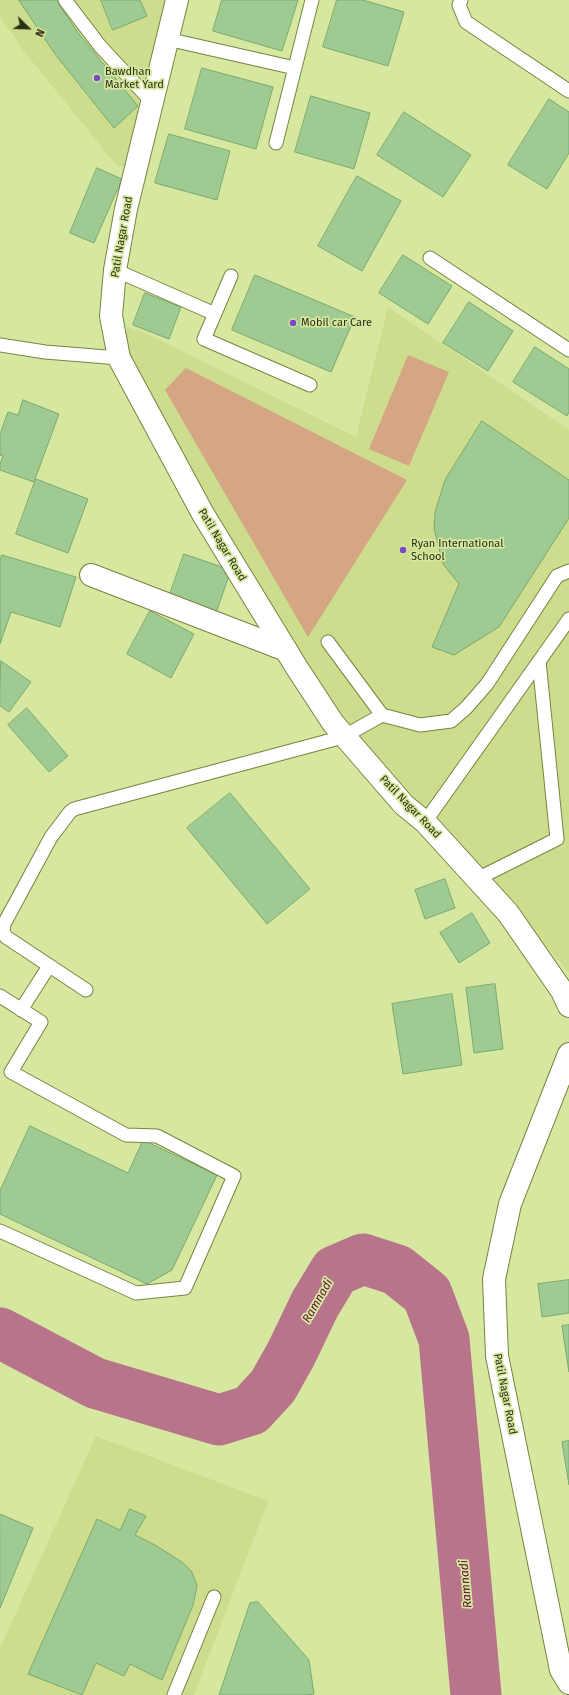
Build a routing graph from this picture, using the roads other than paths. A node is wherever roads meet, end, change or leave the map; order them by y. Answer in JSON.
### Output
{"nodes":[{"id":1,"x":65,"y":0,"type":"edge"},
{"id":2,"x":177,"y":0,"type":"edge"},
{"id":3,"x":312,"y":0,"type":"edge"},
{"id":4,"x":461,"y":0,"type":"edge"},
{"id":5,"x":167,"y":39,"type":"junction"},
{"id":6,"x":295,"y":68,"type":"junction"},
{"id":7,"x":569,"y":91,"type":"edge"},
{"id":8,"x":152,"y":102,"type":"junction"},
{"id":9,"x":276,"y":143,"type":"dead end"},
{"id":10,"x":430,"y":258,"type":"dead end"},
{"id":11,"x":115,"y":270,"type":"junction"},
{"id":12,"x":232,"y":276,"type":"dead end"},
{"id":13,"x":215,"y":314,"type":"junction"},
{"id":14,"x":0,"y":346,"type":"edge"},
{"id":15,"x":569,"y":350,"type":"edge"},
{"id":16,"x":119,"y":358,"type":"junction"},
{"id":17,"x":310,"y":386,"type":"dead end"},
{"id":18,"x":569,"y":571,"type":"edge"},
{"id":19,"x":91,"y":574,"type":"dead end"},
{"id":20,"x":569,"y":619,"type":"edge"},
{"id":21,"x":328,"y":642,"type":"dead end"},
{"id":22,"x":286,"y":650,"type":"junction"},
{"id":23,"x":540,"y":661,"type":"junction"},
{"id":24,"x":382,"y":715,"type":"junction"},
{"id":25,"x":343,"y":737,"type":"junction"},
{"id":26,"x":425,"y":822,"type":"junction"},
{"id":27,"x":486,"y":874,"type":"dead end"},
{"id":28,"x":49,"y":966,"type":"junction"},
{"id":29,"x":86,"y":990,"type":"dead end"},
{"id":30,"x":0,"y":996,"type":"edge"},
{"id":31,"x":569,"y":1006,"type":"edge"},
{"id":32,"x":21,"y":1010,"type":"junction"},
{"id":33,"x":569,"y":1054,"type":"edge"},
{"id":34,"x":0,"y":1231,"type":"edge"},
{"id":35,"x":214,"y":1597,"type":"dead end"},
{"id":36,"x":565,"y":1677,"type":"edge"},
{"id":37,"x":174,"y":1695,"type":"edge"},
{"id":38,"x":557,"y":1695,"type":"edge"}],
"edges":[{"from":1,"to":8,"type":"lane"},
{"from":2,"to":5,"type":"street","name":"Patil Nagar Road"},
{"from":3,"to":6,"type":"lane"},
{"from":4,"to":7,"type":"lane"},
{"from":5,"to":6,"type":"lane"},
{"from":5,"to":8,"type":"street","name":"Patil Nagar Road"},
{"from":6,"to":9,"type":"lane"},
{"from":8,"to":11,"type":"street","name":"Patil Nagar Road"},
{"from":10,"to":15,"type":"lane"},
{"from":11,"to":13,"type":"lane"},
{"from":11,"to":16,"type":"street","name":"Patil Nagar Road"},
{"from":12,"to":13,"type":"lane"},
{"from":13,"to":17,"type":"lane"},
{"from":14,"to":16,"type":"lane"},
{"from":16,"to":22,"type":"street","name":"Patil Nagar Road"},
{"from":18,"to":24,"type":"lane"},
{"from":19,"to":22,"type":"street"},
{"from":20,"to":23,"type":"lane"},
{"from":21,"to":24,"type":"lane"},
{"from":22,"to":25,"type":"street","name":"Patil Nagar Road"},
{"from":23,"to":26,"type":"lane"},
{"from":23,"to":27,"type":"lane"},
{"from":24,"to":25,"type":"lane"},
{"from":25,"to":26,"type":"street","name":"Patil Nagar Road"},
{"from":25,"to":28,"type":"lane"},
{"from":26,"to":31,"type":"street","name":"Patil Nagar Road"},
{"from":28,"to":29,"type":"lane"},
{"from":28,"to":32,"type":"lane"},
{"from":30,"to":32,"type":"lane"},
{"from":32,"to":34,"type":"lane"},
{"from":33,"to":36,"type":"street","name":"Patil Nagar Road"},
{"from":35,"to":37,"type":"lane"},
{"from":36,"to":38,"type":"street"}]}
